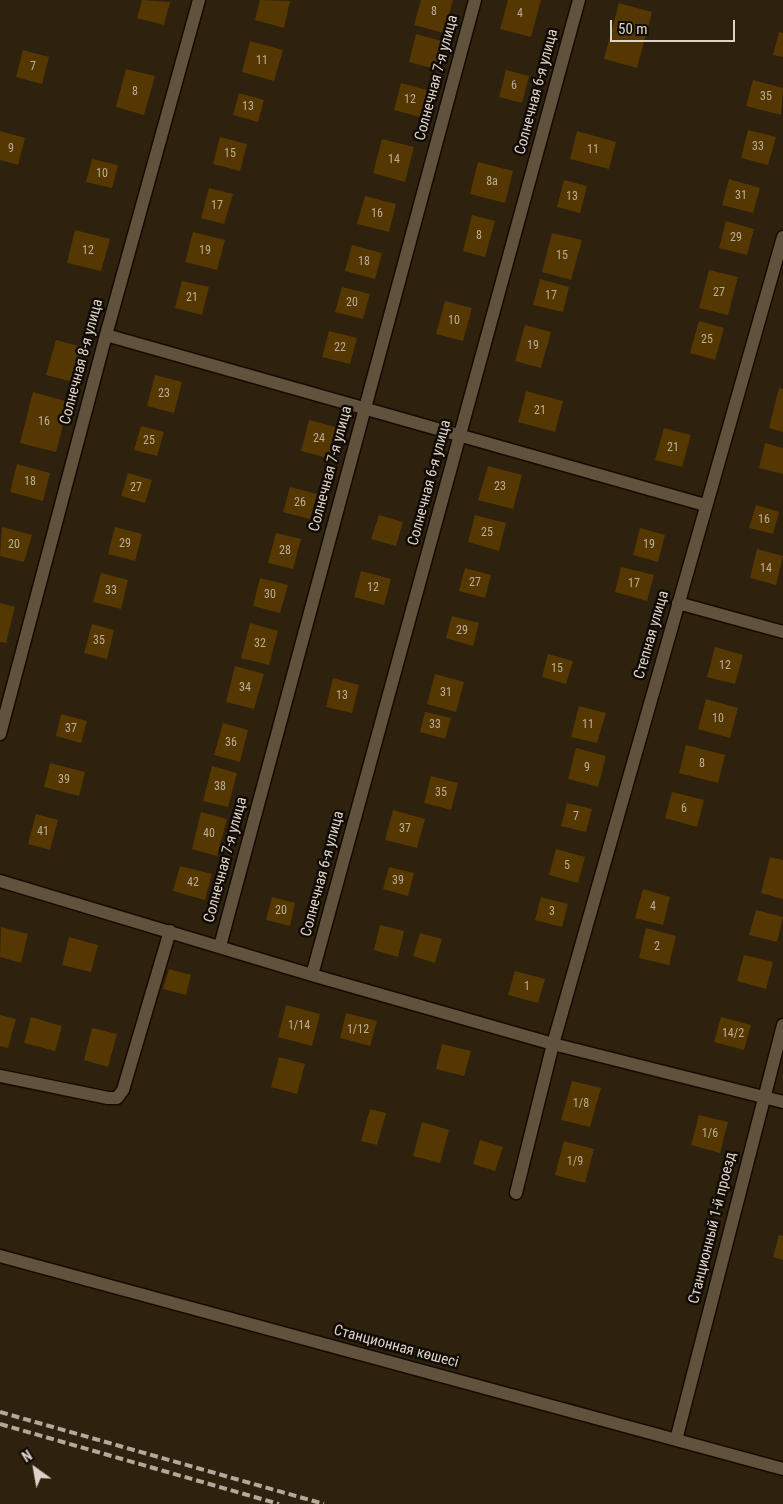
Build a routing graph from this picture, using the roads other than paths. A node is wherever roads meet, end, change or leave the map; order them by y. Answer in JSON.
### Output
{"nodes":[{"id":1,"x":199,"y":0,"type":"edge"},
{"id":2,"x":476,"y":0,"type":"edge"},
{"id":3,"x":579,"y":0,"type":"edge"},
{"id":4,"x":783,"y":237,"type":"edge"},
{"id":5,"x":106,"y":334,"type":"junction"},
{"id":6,"x":364,"y":408,"type":"junction"},
{"id":7,"x":460,"y":435,"type":"junction"},
{"id":8,"x":705,"y":505,"type":"junction"},
{"id":9,"x":678,"y":603,"type":"junction"},
{"id":10,"x":783,"y":632,"type":"edge"},
{"id":11,"x":0,"y":734,"type":"edge"},
{"id":12,"x":0,"y":881,"type":"edge"},
{"id":13,"x":170,"y":931,"type":"junction"},
{"id":14,"x":220,"y":946,"type":"junction"},
{"id":15,"x":312,"y":975,"type":"junction"},
{"id":16,"x":783,"y":1025,"type":"edge"},
{"id":17,"x":554,"y":1044,"type":"junction"},
{"id":18,"x":0,"y":1076,"type":"edge"},
{"id":19,"x":763,"y":1098,"type":"junction"},
{"id":20,"x":783,"y":1102,"type":"edge"},
{"id":21,"x":516,"y":1193,"type":"dead end"},
{"id":22,"x":0,"y":1256,"type":"edge"},
{"id":23,"x":676,"y":1440,"type":"junction"},
{"id":24,"x":783,"y":1469,"type":"edge"}],
"edges":[{"from":1,"to":5,"type":"street","name":"Солнечная 8-я улица"},
{"from":2,"to":6,"type":"street","name":"Солнечная 7-я улица"},
{"from":3,"to":7,"type":"street","name":"Солнечная 6-я улица"},
{"from":4,"to":8,"type":"street","name":"Степная улица"},
{"from":5,"to":6,"type":"street"},
{"from":5,"to":11,"type":"street","name":"Солнечная 8-я улица"},
{"from":6,"to":7,"type":"street"},
{"from":6,"to":14,"type":"street","name":"Солнечная 7-я улица"},
{"from":7,"to":8,"type":"street"},
{"from":7,"to":15,"type":"street","name":"Солнечная 6-я улица"},
{"from":8,"to":9,"type":"street","name":"Степная улица"},
{"from":9,"to":10,"type":"street"},
{"from":9,"to":17,"type":"street","name":"Степная улица"},
{"from":12,"to":13,"type":"street"},
{"from":13,"to":14,"type":"street"},
{"from":13,"to":18,"type":"street"},
{"from":14,"to":15,"type":"street"},
{"from":15,"to":17,"type":"street"},
{"from":16,"to":19,"type":"street","name":"Станционный 1-й проезд"},
{"from":17,"to":19,"type":"street"},
{"from":17,"to":21,"type":"street","name":"Степная улица"},
{"from":19,"to":20,"type":"street"},
{"from":19,"to":23,"type":"street","name":"Станционный 1-й проезд"},
{"from":22,"to":23,"type":"street","name":"Станционная көшесі"},
{"from":23,"to":24,"type":"street","name":"Станционная көшесі"}]}
